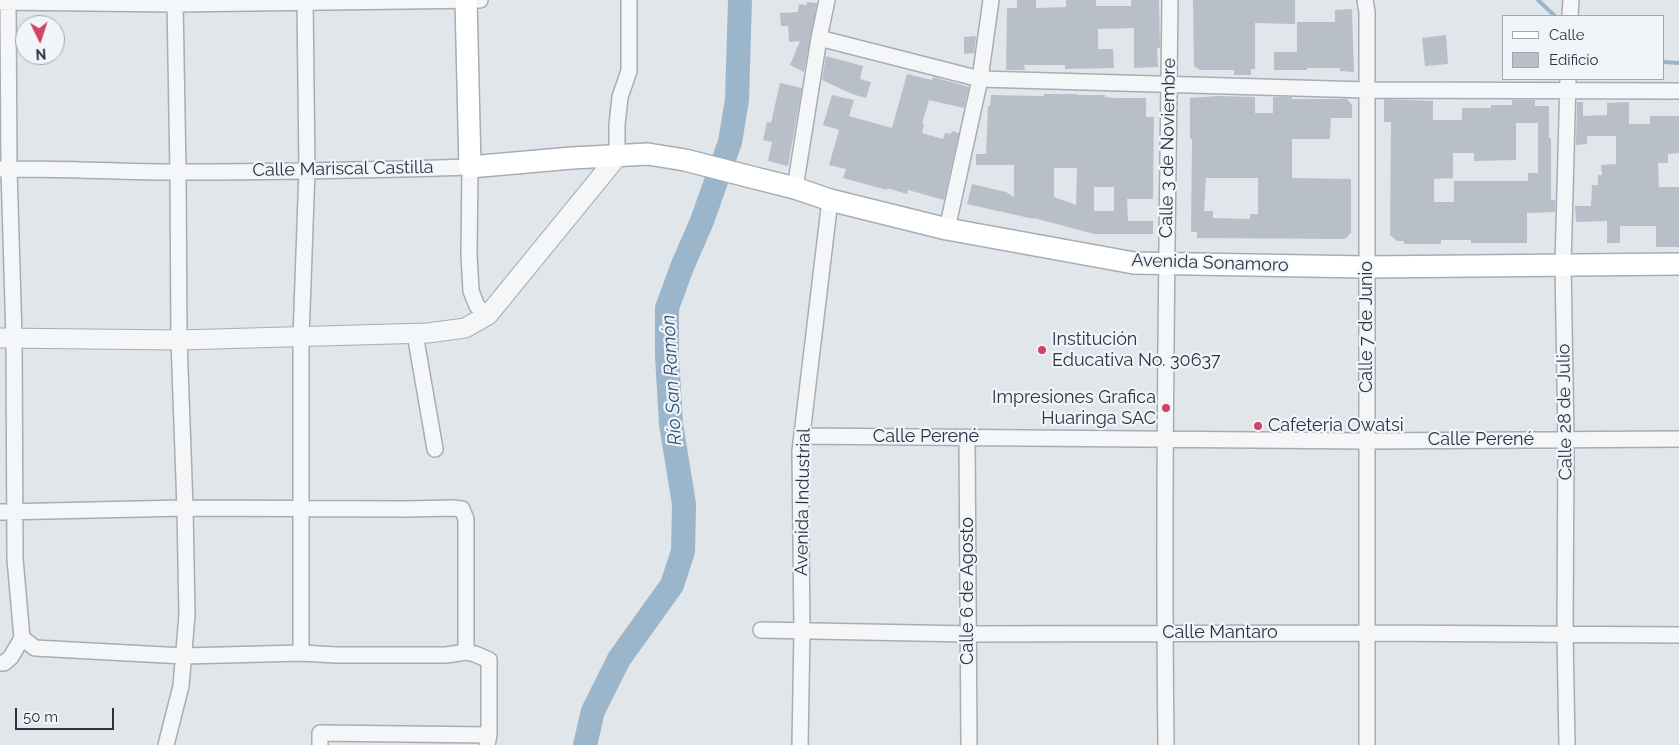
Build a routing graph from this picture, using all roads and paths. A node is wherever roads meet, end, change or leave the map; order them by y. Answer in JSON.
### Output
{"nodes":[{"id":1,"x":466,"y":0,"type":"edge"},
{"id":2,"x":480,"y":0,"type":"edge"},
{"id":3,"x":629,"y":0,"type":"edge"},
{"id":4,"x":827,"y":0,"type":"edge"},
{"id":5,"x":991,"y":0,"type":"edge"},
{"id":6,"x":1170,"y":0,"type":"edge"},
{"id":7,"x":1365,"y":0,"type":"edge"},
{"id":8,"x":1571,"y":0,"type":"edge"},
{"id":9,"x":5,"y":1,"type":"edge"},
{"id":10,"x":305,"y":1,"type":"edge"},
{"id":11,"x":175,"y":2,"type":"edge"},
{"id":12,"x":1570,"y":15,"type":"edge"},
{"id":13,"x":819,"y":38,"type":"junction"},
{"id":14,"x":980,"y":79,"type":"junction"},
{"id":15,"x":1568,"y":84,"type":"edge"},
{"id":16,"x":1169,"y":85,"type":"junction"},
{"id":17,"x":1367,"y":90,"type":"junction"},
{"id":18,"x":1679,"y":91,"type":"edge"},
{"id":19,"x":616,"y":157,"type":"junction"},
{"id":20,"x":470,"y":167,"type":"junction"},
{"id":21,"x":4,"y":169,"type":"edge"},
{"id":22,"x":306,"y":170,"type":"junction"},
{"id":23,"x":178,"y":172,"type":"junction"},
{"id":24,"x":752,"y":177,"type":"joint"},
{"id":25,"x":795,"y":188,"type":"junction"},
{"id":26,"x":830,"y":200,"type":"junction"},
{"id":27,"x":947,"y":229,"type":"junction"},
{"id":28,"x":1166,"y":264,"type":"junction"},
{"id":29,"x":1679,"y":264,"type":"edge"},
{"id":30,"x":1563,"y":265,"type":"junction"},
{"id":31,"x":1367,"y":267,"type":"junction"},
{"id":32,"x":488,"y":316,"type":"junction"},
{"id":33,"x":415,"y":334,"type":"junction"},
{"id":34,"x":302,"y":337,"type":"junction"},
{"id":35,"x":7,"y":338,"type":"edge"},
{"id":36,"x":178,"y":340,"type":"junction"},
{"id":37,"x":802,"y":436,"type":"junction"},
{"id":38,"x":967,"y":437,"type":"junction"},
{"id":39,"x":1166,"y":438,"type":"junction"},
{"id":40,"x":1679,"y":439,"type":"edge"},
{"id":41,"x":1566,"y":440,"type":"junction"},
{"id":42,"x":1366,"y":441,"type":"junction"},
{"id":43,"x":435,"y":449,"type":"dead end"},
{"id":44,"x":185,"y":508,"type":"junction"},
{"id":45,"x":302,"y":509,"type":"junction"},
{"id":46,"x":7,"y":511,"type":"edge"},
{"id":47,"x":761,"y":630,"type":"dead end"},
{"id":48,"x":802,"y":631,"type":"junction"},
{"id":49,"x":1165,"y":633,"type":"junction"},
{"id":50,"x":1368,"y":633,"type":"junction"},
{"id":51,"x":969,"y":634,"type":"junction"},
{"id":52,"x":1565,"y":634,"type":"junction"},
{"id":53,"x":1679,"y":636,"type":"edge"},
{"id":54,"x":22,"y":638,"type":"junction"},
{"id":55,"x":466,"y":652,"type":"junction"},
{"id":56,"x":301,"y":653,"type":"junction"},
{"id":57,"x":184,"y":656,"type":"junction"},
{"id":58,"x":0,"y":663,"type":"edge"},
{"id":59,"x":488,"y":740,"type":"edge"},
{"id":60,"x":166,"y":745,"type":"edge"},
{"id":61,"x":320,"y":745,"type":"edge"},
{"id":62,"x":800,"y":745,"type":"edge"},
{"id":63,"x":969,"y":745,"type":"edge"},
{"id":64,"x":1166,"y":745,"type":"edge"},
{"id":65,"x":1367,"y":745,"type":"edge"},
{"id":66,"x":1567,"y":745,"type":"edge"}],
"edges":[{"from":1,"to":2,"type":"street"},
{"from":1,"to":10,"type":"street"},
{"from":1,"to":20,"type":"main road"},
{"from":3,"to":19,"type":"street"},
{"from":4,"to":13,"type":"street"},
{"from":5,"to":14,"type":"street"},
{"from":6,"to":16,"type":"street","name":"Calle 3 de Noviembre"},
{"from":7,"to":17,"type":"street","name":"Calle 7 de Junio"},
{"from":8,"to":12,"type":"street"},
{"from":9,"to":11,"type":"street"},
{"from":9,"to":21,"type":"street"},
{"from":10,"to":11,"type":"street"},
{"from":10,"to":22,"type":"street"},
{"from":11,"to":23,"type":"street"},
{"from":13,"to":14,"type":"street"},
{"from":13,"to":25,"type":"street"},
{"from":14,"to":16,"type":"street"},
{"from":14,"to":27,"type":"street"},
{"from":15,"to":17,"type":"street"},
{"from":15,"to":18,"type":"street"},
{"from":15,"to":30,"type":"street","name":"Calle 28 de Julio"},
{"from":16,"to":17,"type":"street"},
{"from":16,"to":28,"type":"street","name":"Calle 3 de Noviembre"},
{"from":17,"to":31,"type":"street","name":"Calle 7 de Junio"},
{"from":19,"to":20,"type":"main road","name":"Calle Mariscal Castilla"},
{"from":19,"to":24,"type":"main road","name":"Calle Mariscal Castilla"},
{"from":19,"to":32,"type":"street"},
{"from":20,"to":22,"type":"street","name":"Calle Mariscal Castilla"},
{"from":20,"to":32,"type":"street"},
{"from":21,"to":23,"type":"street","name":"Calle Mariscal Castilla"},
{"from":21,"to":35,"type":"street"},
{"from":22,"to":23,"type":"street","name":"Calle Mariscal Castilla"},
{"from":22,"to":34,"type":"street"},
{"from":23,"to":36,"type":"street"},
{"from":24,"to":25,"type":"main road","name":"Avenida Sonamoro"},
{"from":25,"to":26,"type":"main road","name":"Avenida Sonamoro"},
{"from":26,"to":27,"type":"main road","name":"Avenida Sonamoro"},
{"from":26,"to":37,"type":"street","name":"Avenida Industrial"},
{"from":27,"to":28,"type":"main road","name":"Avenida Sonamoro"},
{"from":28,"to":31,"type":"main road","name":"Avenida Sonamoro"},
{"from":28,"to":39,"type":"street","name":"Calle 3 de Noviembre"},
{"from":29,"to":30,"type":"main road","name":"Avenida Sonamoro"},
{"from":30,"to":31,"type":"main road","name":"Avenida Sonamoro"},
{"from":30,"to":41,"type":"street","name":"Calle 28 de Julio"},
{"from":31,"to":42,"type":"street","name":"Calle 7 de Junio"},
{"from":32,"to":33,"type":"street"},
{"from":33,"to":34,"type":"street"},
{"from":33,"to":43,"type":"street"},
{"from":34,"to":36,"type":"street"},
{"from":34,"to":45,"type":"street"},
{"from":35,"to":36,"type":"street"},
{"from":35,"to":46,"type":"street"},
{"from":36,"to":44,"type":"street"},
{"from":37,"to":38,"type":"street","name":"Calle Perené"},
{"from":37,"to":48,"type":"street","name":"Avenida Industrial"},
{"from":38,"to":39,"type":"street","name":"Calle Perené"},
{"from":38,"to":51,"type":"street","name":"Calle 6 de Agosto"},
{"from":39,"to":42,"type":"street","name":"Calle Perené"},
{"from":39,"to":49,"type":"street","name":"Calle 3 de Noviembre"},
{"from":40,"to":41,"type":"street","name":"Calle Perené"},
{"from":41,"to":42,"type":"street","name":"Calle Perené"},
{"from":41,"to":52,"type":"street","name":"Calle 28 de Julio"},
{"from":42,"to":50,"type":"street","name":"Calle 7 de Junio"},
{"from":44,"to":45,"type":"street"},
{"from":44,"to":46,"type":"street"},
{"from":44,"to":57,"type":"street"},
{"from":45,"to":55,"type":"street"},
{"from":45,"to":56,"type":"street"},
{"from":46,"to":54,"type":"street"},
{"from":47,"to":48,"type":"street","name":"Calle Mantaro"},
{"from":48,"to":51,"type":"street","name":"Calle Mantaro"},
{"from":48,"to":62,"type":"street","name":"Avenida Industrial"},
{"from":49,"to":50,"type":"street","name":"Calle Mantaro"},
{"from":49,"to":51,"type":"street","name":"Calle Mantaro"},
{"from":49,"to":64,"type":"street","name":"Calle 3 de Noviembre"},
{"from":50,"to":52,"type":"street","name":"Calle Mantaro"},
{"from":50,"to":65,"type":"street","name":"Calle 7 de Junio"},
{"from":51,"to":63,"type":"street","name":"Calle 6 de Agosto"},
{"from":52,"to":53,"type":"street","name":"Calle Mantaro"},
{"from":52,"to":66,"type":"street","name":"Calle 28 de Julio"},
{"from":54,"to":57,"type":"street"},
{"from":54,"to":58,"type":"street"},
{"from":55,"to":56,"type":"street"},
{"from":55,"to":59,"type":"street"},
{"from":56,"to":57,"type":"street"},
{"from":57,"to":60,"type":"street"},
{"from":59,"to":61,"type":"street"}]}
